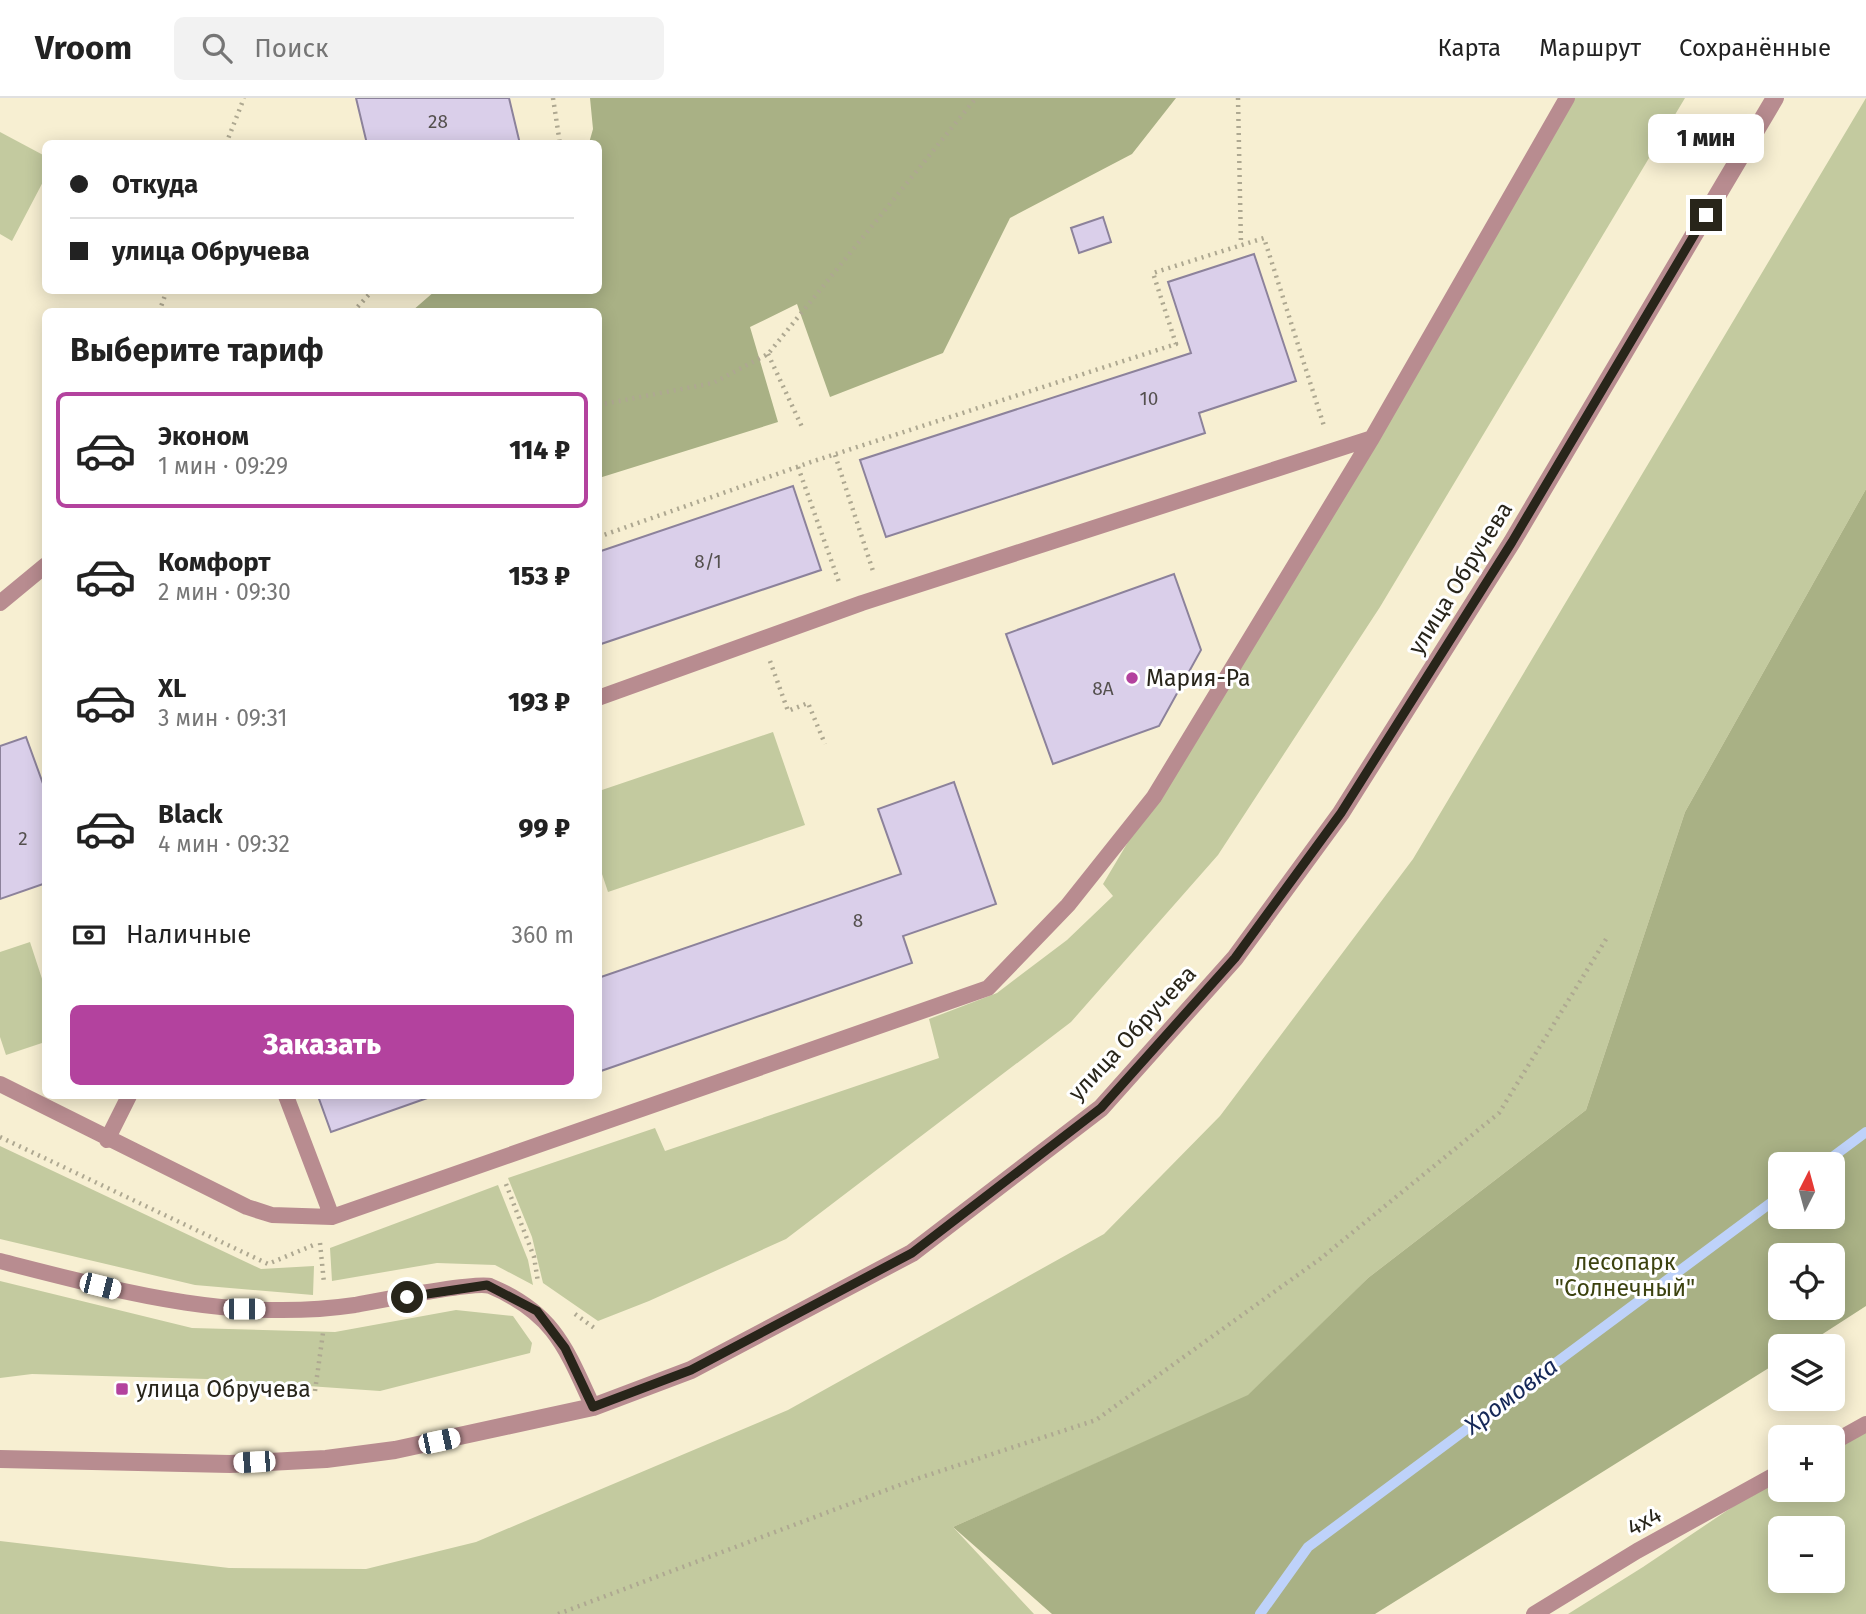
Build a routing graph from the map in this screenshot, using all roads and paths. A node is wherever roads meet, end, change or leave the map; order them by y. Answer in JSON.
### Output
{"nodes":[{"id":1,"x":244,"y":98,"type":"edge"},
{"id":2,"x":553,"y":98,"type":"edge"},
{"id":3,"x":976,"y":98,"type":"edge"},
{"id":4,"x":1238,"y":98,"type":"edge"},
{"id":5,"x":1567,"y":98,"type":"edge"},
{"id":6,"x":1775,"y":98,"type":"edge"},
{"id":7,"x":228,"y":140,"type":"edge"},
{"id":8,"x":559,"y":140,"type":"edge"},
{"id":9,"x":1241,"y":245,"type":"junction"},
{"id":10,"x":369,"y":294,"type":"edge"},
{"id":11,"x":357,"y":308,"type":"edge"},
{"id":12,"x":768,"y":354,"type":"junction"},
{"id":13,"x":602,"y":404,"type":"edge"},
{"id":14,"x":802,"y":427,"type":"dead end"},
{"id":15,"x":1327,"y":436,"type":"dead end"},
{"id":16,"x":1372,"y":438,"type":"junction"},
{"id":17,"x":835,"y":455,"type":"junction"},
{"id":18,"x":798,"y":467,"type":"junction"},
{"id":19,"x":602,"y":536,"type":"edge"},
{"id":20,"x":42,"y":568,"type":"edge"},
{"id":21,"x":888,"y":570,"type":"dead end"},
{"id":22,"x":828,"y":592,"type":"dead end"},
{"id":23,"x":0,"y":603,"type":"edge"},
{"id":24,"x":762,"y":640,"type":"junction"},
{"id":25,"x":602,"y":697,"type":"edge"},
{"id":26,"x":825,"y":744,"type":"dead end"},
{"id":27,"x":1608,"y":936,"type":"dead end"},
{"id":28,"x":0,"y":1084,"type":"edge"},
{"id":29,"x":128,"y":1099,"type":"edge"},
{"id":30,"x":287,"y":1099,"type":"edge"},
{"id":31,"x":107,"y":1140,"type":"junction"},
{"id":32,"x":503,"y":1175,"type":"dead end"},
{"id":33,"x":332,"y":1217,"type":"junction"},
{"id":34,"x":534,"y":1257,"type":"dead end"},
{"id":35,"x":0,"y":1261,"type":"edge"},
{"id":36,"x":593,"y":1407,"type":"junction"},
{"id":37,"x":1866,"y":1424,"type":"edge"},
{"id":38,"x":1845,"y":1436,"type":"edge"},
{"id":39,"x":0,"y":1459,"type":"edge"},
{"id":40,"x":1768,"y":1479,"type":"edge"},
{"id":41,"x":558,"y":1614,"type":"edge"},
{"id":42,"x":1534,"y":1614,"type":"edge"}],
"edges":[{"from":1,"to":7,"type":"path"},
{"from":2,"to":8,"type":"path"},
{"from":3,"to":12,"type":"path"},
{"from":4,"to":9,"type":"path"},
{"from":5,"to":16,"type":"lane"},
{"from":6,"to":36,"type":"street","name":"улица Обручева"},
{"from":9,"to":15,"type":"path"},
{"from":9,"to":17,"type":"path"},
{"from":10,"to":11,"type":"path"},
{"from":12,"to":13,"type":"path"},
{"from":12,"to":14,"type":"path"},
{"from":16,"to":24,"type":"lane"},
{"from":16,"to":33,"type":"lane"},
{"from":17,"to":18,"type":"path"},
{"from":17,"to":21,"type":"path"},
{"from":18,"to":19,"type":"path"},
{"from":18,"to":22,"type":"path"},
{"from":20,"to":23,"type":"lane"},
{"from":24,"to":25,"type":"lane"},
{"from":24,"to":26,"type":"path"},
{"from":27,"to":41,"type":"path"},
{"from":28,"to":31,"type":"lane"},
{"from":29,"to":31,"type":"lane"},
{"from":30,"to":33,"type":"lane"},
{"from":31,"to":33,"type":"lane"},
{"from":32,"to":34,"type":"path"},
{"from":35,"to":36,"type":"lane"},
{"from":36,"to":39,"type":"street","name":"улица Обручева"},
{"from":37,"to":38,"type":"lane"},
{"from":40,"to":42,"type":"lane","name":"4x4"}]}
